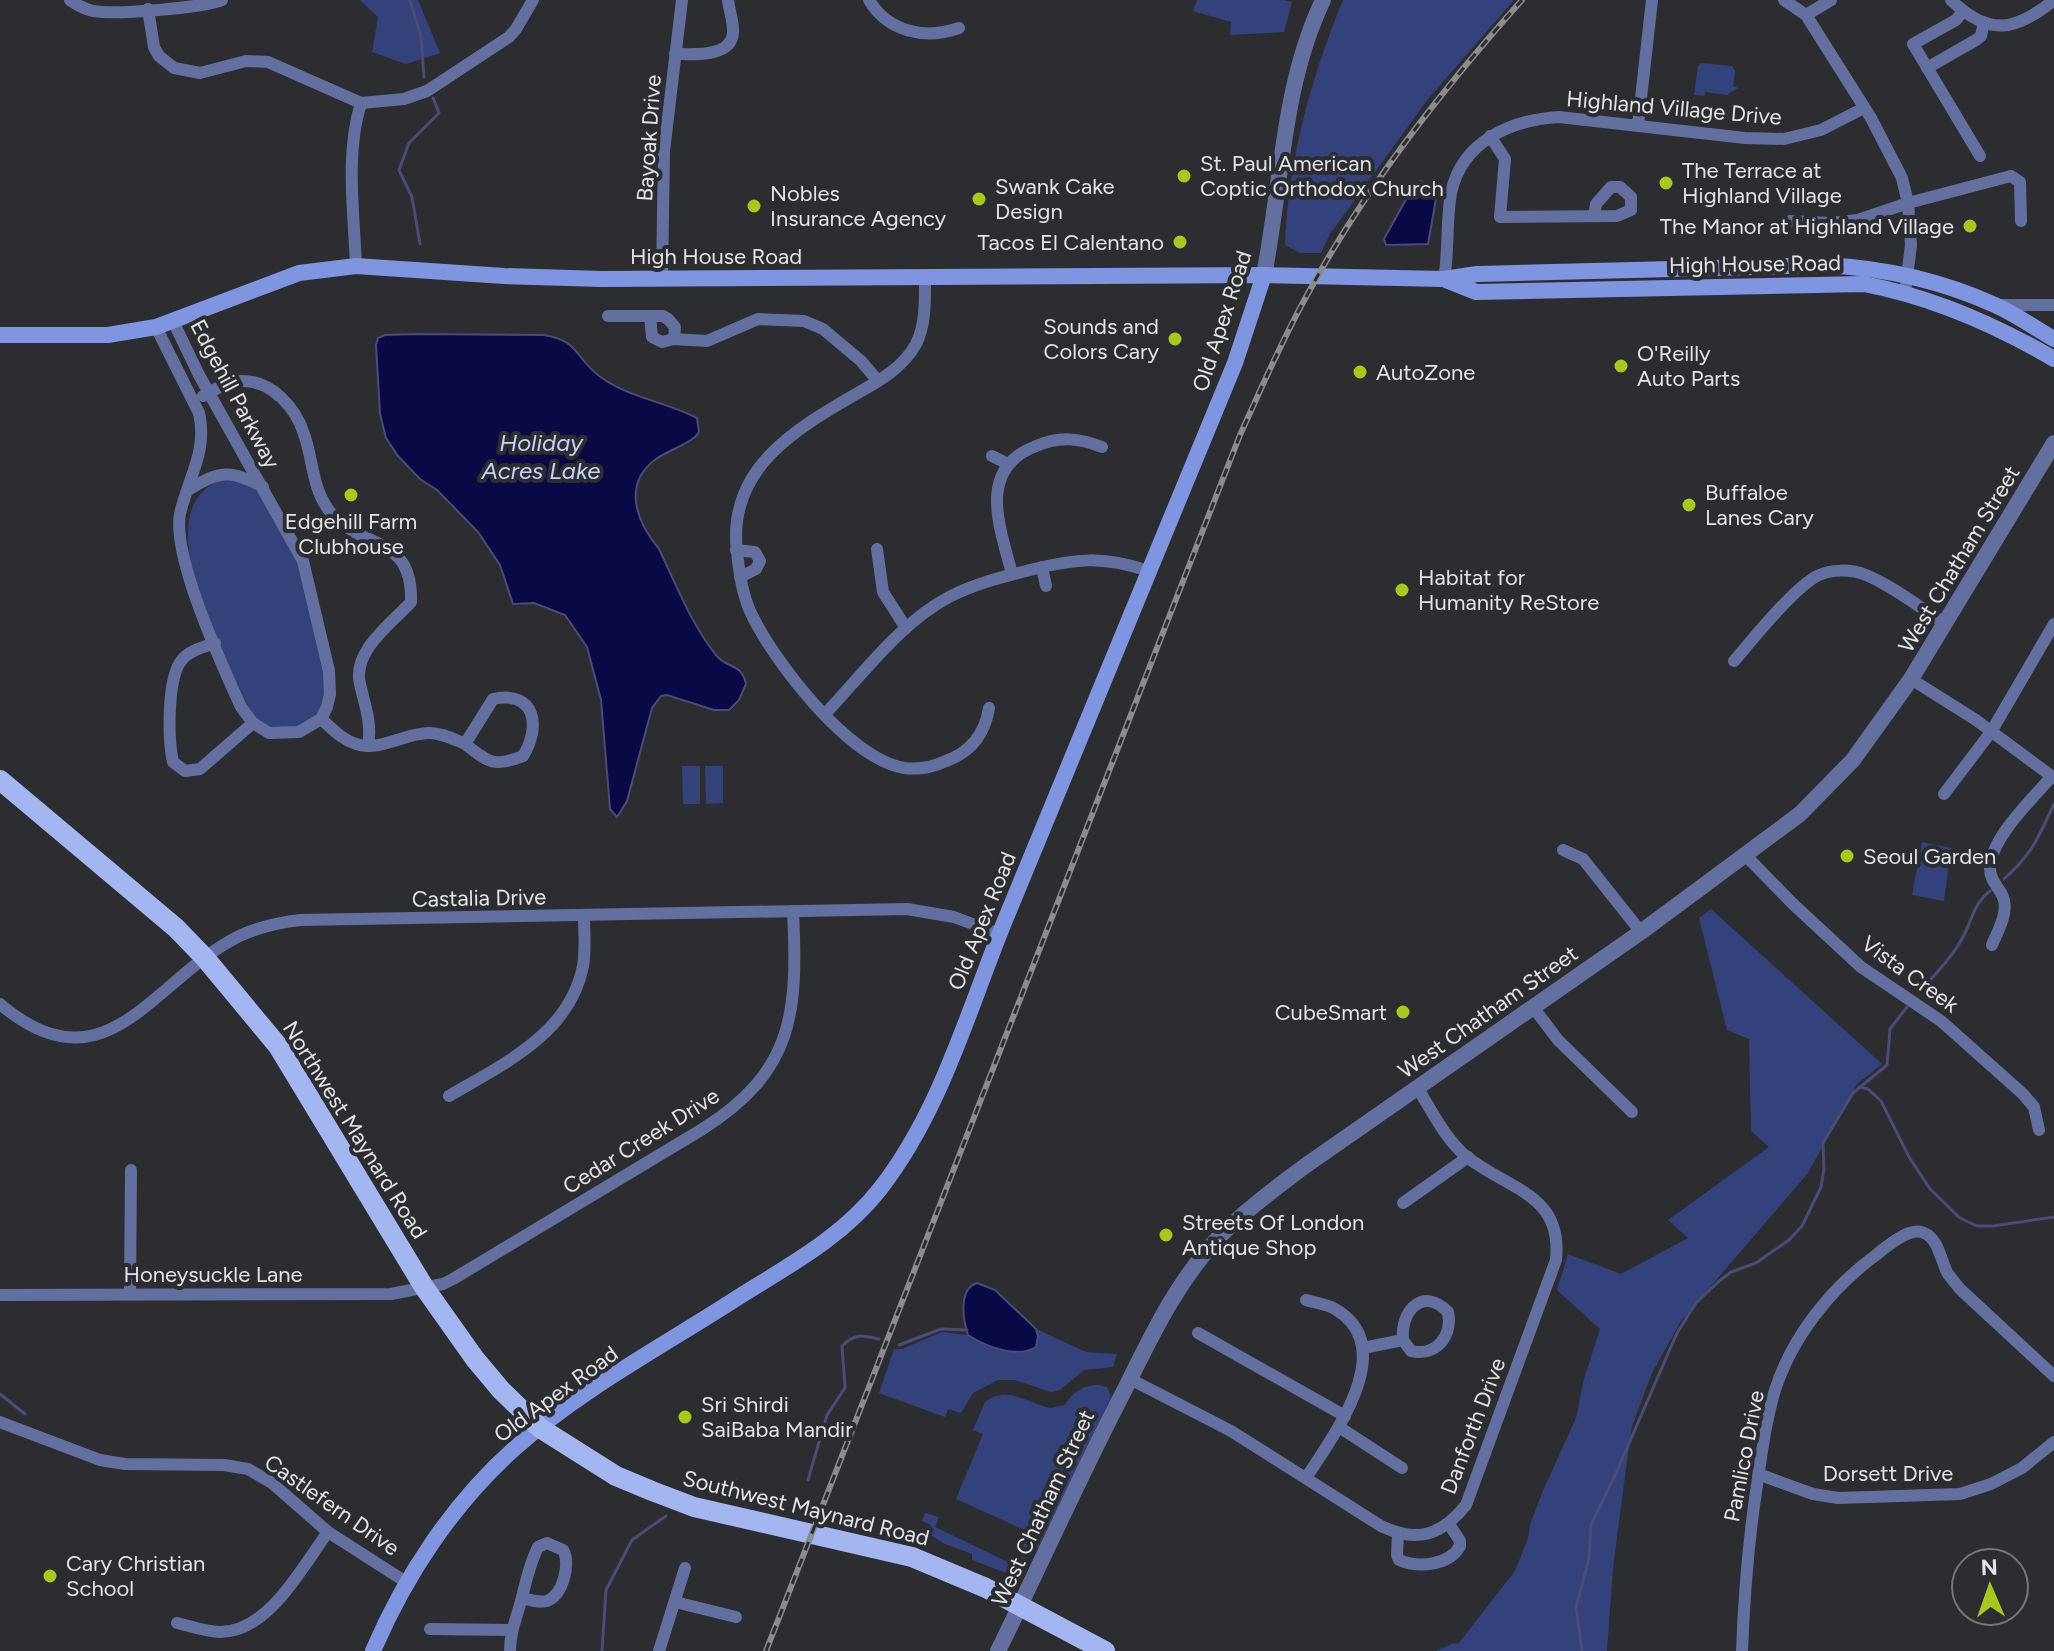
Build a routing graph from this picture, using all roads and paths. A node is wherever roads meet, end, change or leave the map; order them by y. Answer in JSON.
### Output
{"nodes":[{"id":1,"x":70,"y":0,"type":"edge"},
{"id":2,"x":222,"y":0,"type":"edge"},
{"id":3,"x":533,"y":0,"type":"edge"},
{"id":4,"x":682,"y":0,"type":"edge"},
{"id":5,"x":728,"y":0,"type":"edge"},
{"id":6,"x":869,"y":0,"type":"edge"},
{"id":7,"x":1323,"y":0,"type":"edge"},
{"id":8,"x":1652,"y":0,"type":"edge"},
{"id":9,"x":1784,"y":0,"type":"edge"},
{"id":10,"x":1831,"y":0,"type":"edge"},
{"id":11,"x":1951,"y":0,"type":"edge"},
{"id":12,"x":2054,"y":0,"type":"edge"},
{"id":13,"x":148,"y":9,"type":"junction"},
{"id":14,"x":1963,"y":11,"type":"junction"},
{"id":15,"x":1806,"y":15,"type":"junction"},
{"id":16,"x":1984,"y":22,"type":"junction"},
{"id":17,"x":959,"y":28,"type":"dead end"},
{"id":18,"x":675,"y":54,"type":"junction"},
{"id":19,"x":1927,"y":68,"type":"junction"},
{"id":20,"x":361,"y":103,"type":"junction"},
{"id":21,"x":1864,"y":108,"type":"junction"},
{"id":22,"x":1638,"y":125,"type":"junction"},
{"id":23,"x":1490,"y":136,"type":"junction"},
{"id":24,"x":1980,"y":156,"type":"dead end"},
{"id":25,"x":1908,"y":203,"type":"junction"},
{"id":26,"x":1594,"y":216,"type":"dead end"},
{"id":27,"x":1790,"y":221,"type":"dead end"},
{"id":28,"x":2021,"y":221,"type":"dead end"},
{"id":29,"x":356,"y":266,"type":"junction"},
{"id":30,"x":1264,"y":275,"type":"junction"},
{"id":31,"x":662,"y":278,"type":"junction"},
{"id":32,"x":925,"y":278,"type":"junction"},
{"id":33,"x":1444,"y":279,"type":"junction"},
{"id":34,"x":1907,"y":284,"type":"junction"},
{"id":35,"x":1996,"y":305,"type":"junction"},
{"id":36,"x":2054,"y":305,"type":"edge"},
{"id":37,"x":608,"y":316,"type":"dead end"},
{"id":38,"x":650,"y":316,"type":"junction"},
{"id":39,"x":173,"y":321,"type":"junction"},
{"id":40,"x":156,"y":327,"type":"junction"},
{"id":41,"x":0,"y":335,"type":"edge"},
{"id":42,"x":674,"y":339,"type":"junction"},
{"id":43,"x":2054,"y":339,"type":"edge"},
{"id":44,"x":2054,"y":359,"type":"edge"},
{"id":45,"x":878,"y":381,"type":"junction"},
{"id":46,"x":210,"y":393,"type":"junction"},
{"id":47,"x":193,"y":402,"type":"junction"},
{"id":48,"x":2054,"y":443,"type":"edge"},
{"id":49,"x":1102,"y":447,"type":"dead end"},
{"id":50,"x":992,"y":456,"type":"dead end"},
{"id":51,"x":1008,"y":464,"type":"junction"},
{"id":52,"x":263,"y":487,"type":"junction"},
{"id":53,"x":190,"y":489,"type":"junction"},
{"id":54,"x":877,"y":549,"type":"dead end"},
{"id":55,"x":736,"y":550,"type":"junction"},
{"id":56,"x":1042,"y":567,"type":"junction"},
{"id":57,"x":1149,"y":571,"type":"junction"},
{"id":58,"x":1012,"y":574,"type":"junction"},
{"id":59,"x":740,"y":577,"type":"junction"},
{"id":60,"x":1046,"y":586,"type":"dead end"},
{"id":61,"x":1946,"y":624,"type":"junction"},
{"id":62,"x":2054,"y":624,"type":"edge"},
{"id":63,"x":906,"y":628,"type":"junction"},
{"id":64,"x":215,"y":643,"type":"junction"},
{"id":65,"x":1734,"y":661,"type":"dead end"},
{"id":66,"x":1911,"y":679,"type":"junction"},
{"id":67,"x":989,"y":708,"type":"dead end"},
{"id":68,"x":825,"y":714,"type":"junction"},
{"id":69,"x":321,"y":719,"type":"junction"},
{"id":70,"x":253,"y":723,"type":"junction"},
{"id":71,"x":1991,"y":732,"type":"junction"},
{"id":72,"x":465,"y":744,"type":"junction"},
{"id":73,"x":368,"y":746,"type":"junction"},
{"id":74,"x":2053,"y":777,"type":"edge"},
{"id":75,"x":0,"y":780,"type":"edge"},
{"id":76,"x":1944,"y":794,"type":"dead end"},
{"id":77,"x":1563,"y":850,"type":"dead end"},
{"id":78,"x":1746,"y":856,"type":"junction"},
{"id":79,"x":793,"y":911,"type":"junction"},
{"id":80,"x":584,"y":916,"type":"junction"},
{"id":81,"x":1641,"y":932,"type":"junction"},
{"id":82,"x":999,"y":934,"type":"junction"},
{"id":83,"x":1992,"y":945,"type":"dead end"},
{"id":84,"x":205,"y":958,"type":"junction"},
{"id":85,"x":0,"y":1004,"type":"edge"},
{"id":86,"x":1533,"y":1007,"type":"junction"},
{"id":87,"x":1417,"y":1087,"type":"junction"},
{"id":88,"x":449,"y":1096,"type":"dead end"},
{"id":89,"x":1632,"y":1112,"type":"dead end"},
{"id":90,"x":2039,"y":1130,"type":"dead end"},
{"id":91,"x":1468,"y":1157,"type":"junction"},
{"id":92,"x":131,"y":1170,"type":"dead end"},
{"id":93,"x":1403,"y":1203,"type":"dead end"},
{"id":94,"x":424,"y":1287,"type":"junction"},
{"id":95,"x":130,"y":1294,"type":"junction"},
{"id":96,"x":0,"y":1295,"type":"edge"},
{"id":97,"x":1306,"y":1300,"type":"dead end"},
{"id":98,"x":1198,"y":1333,"type":"dead end"},
{"id":99,"x":1403,"y":1340,"type":"junction"},
{"id":100,"x":1363,"y":1348,"type":"junction"},
{"id":101,"x":2054,"y":1376,"type":"edge"},
{"id":102,"x":1130,"y":1379,"type":"junction"},
{"id":103,"x":1342,"y":1421,"type":"junction"},
{"id":104,"x":0,"y":1422,"type":"edge"},
{"id":105,"x":540,"y":1428,"type":"junction"},
{"id":106,"x":2054,"y":1442,"type":"edge"},
{"id":107,"x":1402,"y":1468,"type":"dead end"},
{"id":108,"x":1758,"y":1474,"type":"junction"},
{"id":109,"x":1306,"y":1478,"type":"junction"},
{"id":110,"x":1449,"y":1524,"type":"junction"},
{"id":111,"x":328,"y":1532,"type":"junction"},
{"id":112,"x":1398,"y":1534,"type":"junction"},
{"id":113,"x":685,"y":1568,"type":"dead end"},
{"id":114,"x":406,"y":1582,"type":"junction"},
{"id":115,"x":522,"y":1598,"type":"junction"},
{"id":116,"x":675,"y":1602,"type":"junction"},
{"id":117,"x":1020,"y":1606,"type":"junction"},
{"id":118,"x":736,"y":1617,"type":"dead end"},
{"id":119,"x":177,"y":1623,"type":"dead end"},
{"id":120,"x":430,"y":1629,"type":"dead end"},
{"id":121,"x":511,"y":1630,"type":"junction"},
{"id":122,"x":373,"y":1651,"type":"edge"},
{"id":123,"x":510,"y":1651,"type":"edge"},
{"id":124,"x":659,"y":1651,"type":"edge"},
{"id":125,"x":998,"y":1651,"type":"edge"},
{"id":126,"x":1105,"y":1651,"type":"edge"},
{"id":127,"x":1742,"y":1651,"type":"edge"}],
"edges":[{"from":1,"to":13,"type":"street"},
{"from":2,"to":13,"type":"street"},
{"from":3,"to":20,"type":"street"},
{"from":4,"to":18,"type":"street","name":"Bayoak Drive"},
{"from":5,"to":18,"type":"street"},
{"from":6,"to":17,"type":"street"},
{"from":7,"to":30,"type":"street","name":"Old Apex Road"},
{"from":8,"to":22,"type":"street"},
{"from":9,"to":15,"type":"street"},
{"from":10,"to":15,"type":"street"},
{"from":11,"to":14,"type":"street"},
{"from":12,"to":16,"type":"street"},
{"from":13,"to":20,"type":"street"},
{"from":14,"to":16,"type":"street"},
{"from":14,"to":19,"type":"street"},
{"from":15,"to":21,"type":"street"},
{"from":16,"to":19,"type":"street"},
{"from":18,"to":31,"type":"street","name":"Bayoak Drive"},
{"from":19,"to":24,"type":"street"},
{"from":20,"to":29,"type":"street"},
{"from":21,"to":22,"type":"street","name":"Highland Village Drive"},
{"from":21,"to":25,"type":"street"},
{"from":22,"to":23,"type":"street","name":"Highland Village Drive"},
{"from":23,"to":26,"type":"street"},
{"from":23,"to":33,"type":"street","name":"Highland Village Drive"},
{"from":25,"to":27,"type":"street"},
{"from":25,"to":28,"type":"street"},
{"from":25,"to":34,"type":"street"},
{"from":29,"to":31,"type":"main road","name":"High House Road"},
{"from":29,"to":39,"type":"main road","name":"High House Road"},
{"from":30,"to":32,"type":"main road","name":"High House Road"},
{"from":30,"to":33,"type":"main road","name":"High House Road"},
{"from":30,"to":57,"type":"main road","name":"Old Apex Road"},
{"from":31,"to":32,"type":"main road","name":"High House Road"},
{"from":32,"to":45,"type":"street"},
{"from":33,"to":34,"type":"main road","name":"High House Road"},
{"from":34,"to":35,"type":"main road","name":"High House Road"},
{"from":34,"to":44,"type":"main road","name":"High House Road"},
{"from":35,"to":36,"type":"street"},
{"from":35,"to":43,"type":"main road","name":"High House Road"},
{"from":37,"to":38,"type":"street"},
{"from":38,"to":42,"type":"street"},
{"from":38,"to":42,"type":"street"},
{"from":39,"to":40,"type":"main road","name":"High House Road"},
{"from":39,"to":46,"type":"street","name":"Edgehill Parkway"},
{"from":40,"to":41,"type":"main road","name":"High House Road"},
{"from":40,"to":47,"type":"street","name":"Edgehill Parkway"},
{"from":42,"to":45,"type":"street"},
{"from":45,"to":55,"type":"street"},
{"from":46,"to":47,"type":"street"},
{"from":46,"to":52,"type":"street","name":"Edgehill Parkway"},
{"from":46,"to":73,"type":"street"},
{"from":47,"to":53,"type":"street","name":"Edgehill Parkway"},
{"from":48,"to":61,"type":"street","name":"West Chatham Street"},
{"from":49,"to":51,"type":"street"},
{"from":50,"to":51,"type":"street"},
{"from":51,"to":58,"type":"street"},
{"from":52,"to":53,"type":"street","name":"Edgehill Parkway"},
{"from":52,"to":69,"type":"street","name":"Edgehill Parkway"},
{"from":53,"to":64,"type":"street","name":"Edgehill Parkway"},
{"from":54,"to":63,"type":"street"},
{"from":55,"to":59,"type":"street"},
{"from":55,"to":59,"type":"street"},
{"from":56,"to":57,"type":"street"},
{"from":56,"to":58,"type":"street"},
{"from":56,"to":60,"type":"street"},
{"from":57,"to":82,"type":"main road","name":"Old Apex Road"},
{"from":58,"to":63,"type":"street"},
{"from":59,"to":68,"type":"street"},
{"from":61,"to":65,"type":"street"},
{"from":61,"to":66,"type":"street","name":"West Chatham Street"},
{"from":62,"to":71,"type":"street"},
{"from":63,"to":68,"type":"street"},
{"from":64,"to":70,"type":"street","name":"Edgehill Parkway"},
{"from":64,"to":70,"type":"street"},
{"from":66,"to":71,"type":"street"},
{"from":66,"to":78,"type":"street","name":"West Chatham Street"},
{"from":67,"to":68,"type":"street"},
{"from":69,"to":70,"type":"street"},
{"from":69,"to":73,"type":"street"},
{"from":71,"to":74,"type":"street"},
{"from":71,"to":76,"type":"street"},
{"from":72,"to":72,"type":"street"},
{"from":72,"to":73,"type":"street"},
{"from":74,"to":83,"type":"street"},
{"from":75,"to":84,"type":"main road","name":"Northwest Maynard Road"},
{"from":77,"to":81,"type":"street"},
{"from":78,"to":81,"type":"street","name":"West Chatham Street"},
{"from":78,"to":90,"type":"street","name":"Vista Creek"},
{"from":79,"to":80,"type":"street","name":"Castalia Drive"},
{"from":79,"to":82,"type":"street","name":"Castalia Drive"},
{"from":79,"to":94,"type":"street","name":"Cedar Creek Drive"},
{"from":80,"to":84,"type":"street","name":"Castalia Drive"},
{"from":80,"to":88,"type":"street"},
{"from":81,"to":86,"type":"street","name":"West Chatham Street"},
{"from":82,"to":105,"type":"main road","name":"Old Apex Road"},
{"from":84,"to":85,"type":"street","name":"Castalia Drive"},
{"from":84,"to":94,"type":"main road","name":"Northwest Maynard Road"},
{"from":86,"to":87,"type":"street","name":"West Chatham Street"},
{"from":86,"to":89,"type":"street"},
{"from":87,"to":91,"type":"street","name":"Danforth Drive"},
{"from":87,"to":102,"type":"street","name":"West Chatham Street"},
{"from":91,"to":93,"type":"street"},
{"from":91,"to":110,"type":"street","name":"Danforth Drive"},
{"from":92,"to":95,"type":"street"},
{"from":94,"to":95,"type":"street","name":"Honeysuckle Lane"},
{"from":94,"to":105,"type":"main road","name":"Northwest Maynard Road"},
{"from":95,"to":96,"type":"street","name":"Honeysuckle Lane"},
{"from":97,"to":100,"type":"street"},
{"from":98,"to":103,"type":"street"},
{"from":99,"to":99,"type":"street"},
{"from":99,"to":100,"type":"street"},
{"from":100,"to":103,"type":"street"},
{"from":101,"to":108,"type":"street","name":"Pamlico Drive"},
{"from":102,"to":109,"type":"street"},
{"from":102,"to":117,"type":"street","name":"West Chatham Street"},
{"from":103,"to":107,"type":"street"},
{"from":103,"to":109,"type":"street"},
{"from":104,"to":111,"type":"street","name":"Castlefern Drive"},
{"from":105,"to":114,"type":"main road","name":"Old Apex Road"},
{"from":105,"to":117,"type":"main road","name":"Southwest Maynard Road"},
{"from":106,"to":108,"type":"street","name":"Dorsett Drive"},
{"from":108,"to":127,"type":"street","name":"Pamlico Drive"},
{"from":109,"to":112,"type":"street"},
{"from":110,"to":112,"type":"street","name":"Danforth Drive"},
{"from":110,"to":112,"type":"street"},
{"from":111,"to":114,"type":"street","name":"Castlefern Drive"},
{"from":111,"to":119,"type":"street"},
{"from":113,"to":116,"type":"street"},
{"from":114,"to":122,"type":"main road","name":"Old Apex Road"},
{"from":115,"to":115,"type":"street"},
{"from":115,"to":121,"type":"street"},
{"from":116,"to":118,"type":"street"},
{"from":116,"to":124,"type":"street"},
{"from":117,"to":125,"type":"street","name":"West Chatham Street"},
{"from":117,"to":126,"type":"main road","name":"Southwest Maynard Road"},
{"from":120,"to":121,"type":"street"},
{"from":121,"to":123,"type":"street"}]}
